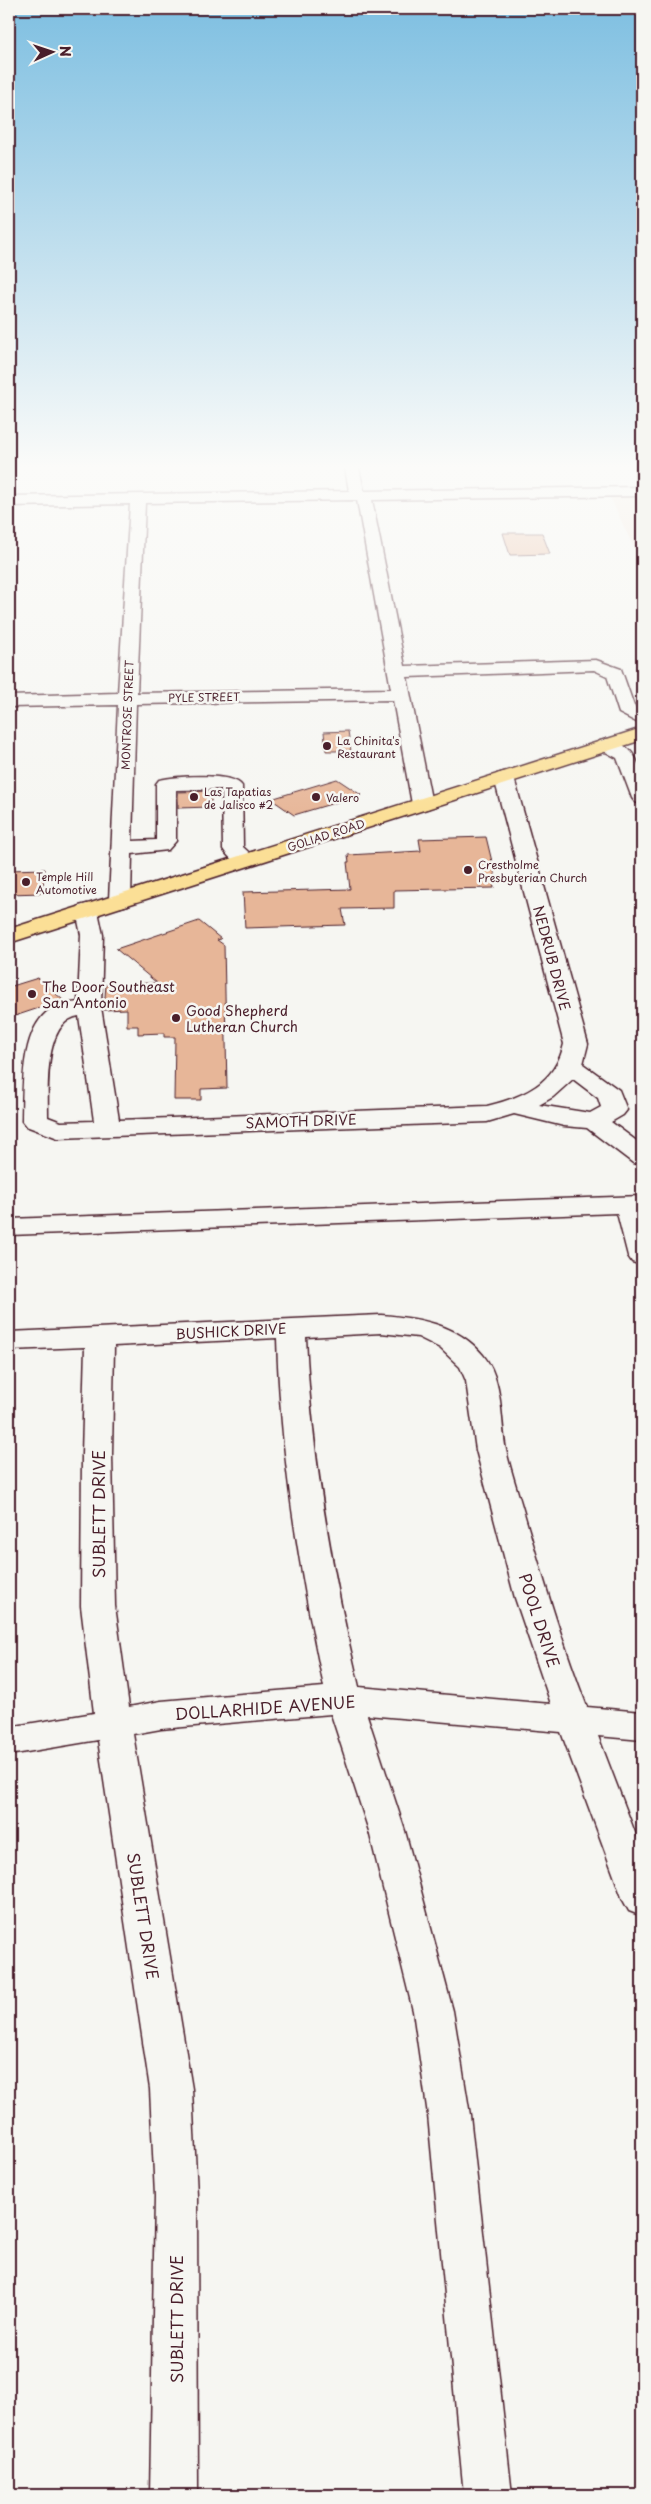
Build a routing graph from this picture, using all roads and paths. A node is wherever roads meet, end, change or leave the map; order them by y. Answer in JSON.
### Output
{"nodes":[{"id":1,"x":133,"y":585,"type":"edge"},
{"id":2,"x":378,"y":585,"type":"edge"},
{"id":3,"x":396,"y":672,"type":"junction"},
{"id":4,"x":400,"y":694,"type":"junction"},
{"id":5,"x":127,"y":699,"type":"junction"},
{"id":6,"x":9,"y":702,"type":"edge"},
{"id":7,"x":642,"y":719,"type":"edge"},
{"id":8,"x":642,"y":734,"type":"edge"},
{"id":9,"x":607,"y":745,"type":"junction"},
{"id":10,"x":504,"y":778,"type":"junction"},
{"id":11,"x":145,"y":784,"type":"junction"},
{"id":12,"x":642,"y":798,"type":"edge"},
{"id":13,"x":422,"y":804,"type":"junction"},
{"id":14,"x":122,"y":848,"type":"junction"},
{"id":15,"x":246,"y":860,"type":"junction"},
{"id":16,"x":120,"y":900,"type":"junction"},
{"id":17,"x":87,"y":911,"type":"junction"},
{"id":18,"x":9,"y":936,"type":"edge"},
{"id":19,"x":89,"y":1007,"type":"junction"},
{"id":20,"x":570,"y":1066,"type":"junction"},
{"id":21,"x":539,"y":1094,"type":"joint"},
{"id":22,"x":514,"y":1107,"type":"junction"},
{"id":23,"x":594,"y":1121,"type":"junction"},
{"id":24,"x":108,"y":1128,"type":"junction"},
{"id":25,"x":642,"y":1157,"type":"edge"},
{"id":26,"x":636,"y":1205,"type":"edge"},
{"id":27,"x":9,"y":1227,"type":"edge"},
{"id":28,"x":642,"y":1256,"type":"edge"},
{"id":29,"x":292,"y":1328,"type":"junction"},
{"id":30,"x":100,"y":1338,"type":"junction"},
{"id":31,"x":9,"y":1341,"type":"edge"},
{"id":32,"x":450,"y":1341,"type":"joint"},
{"id":33,"x":344,"y":1699,"type":"junction"},
{"id":34,"x":576,"y":1720,"type":"junction"},
{"id":35,"x":113,"y":1721,"type":"junction"},
{"id":36,"x":642,"y":1726,"type":"edge"},
{"id":37,"x":9,"y":1741,"type":"edge"},
{"id":38,"x":642,"y":1900,"type":"edge"},
{"id":39,"x":174,"y":2495,"type":"edge"},
{"id":40,"x":488,"y":2495,"type":"edge"}],
"edges":[{"from":1,"to":5,"type":"street","name":"MONTROSE STREET"},
{"from":2,"to":3,"type":"street"},
{"from":3,"to":4,"type":"street"},
{"from":3,"to":7,"type":"street"},
{"from":4,"to":5,"type":"street","name":"PYLE STREET"},
{"from":4,"to":13,"type":"street"},
{"from":5,"to":6,"type":"street","name":"PYLE STREET"},
{"from":5,"to":11,"type":"street","name":"MONTROSE STREET"},
{"from":8,"to":9,"type":"main road","name":"GOLIAD ROAD"},
{"from":9,"to":10,"type":"main road","name":"GOLIAD ROAD"},
{"from":9,"to":12,"type":"street"},
{"from":10,"to":13,"type":"main road","name":"GOLIAD ROAD"},
{"from":10,"to":20,"type":"street","name":"NEDRUB DRIVE"},
{"from":11,"to":14,"type":"street","name":"MONTROSE STREET"},
{"from":11,"to":14,"type":"street"},
{"from":11,"to":15,"type":"street"},
{"from":13,"to":15,"type":"main road","name":"GOLIAD ROAD"},
{"from":14,"to":16,"type":"street","name":"MONTROSE STREET"},
{"from":15,"to":16,"type":"main road","name":"GOLIAD ROAD"},
{"from":16,"to":17,"type":"main road","name":"GOLIAD ROAD"},
{"from":17,"to":18,"type":"main road","name":"GOLIAD ROAD"},
{"from":17,"to":19,"type":"street"},
{"from":19,"to":24,"type":"street"},
{"from":19,"to":24,"type":"street","name":"SAMOTH DRIVE"},
{"from":20,"to":21,"type":"street","name":"NEDRUB DRIVE"},
{"from":20,"to":23,"type":"street"},
{"from":21,"to":22,"type":"street","name":"SAMOTH DRIVE"},
{"from":22,"to":23,"type":"street"},
{"from":22,"to":24,"type":"street","name":"SAMOTH DRIVE"},
{"from":23,"to":25,"type":"street"},
{"from":26,"to":27,"type":"street"},
{"from":26,"to":28,"type":"street"},
{"from":29,"to":30,"type":"street","name":"BUSHICK DRIVE"},
{"from":29,"to":32,"type":"street","name":"BUSHICK DRIVE"},
{"from":29,"to":33,"type":"street"},
{"from":30,"to":31,"type":"street","name":"BUSHICK DRIVE"},
{"from":30,"to":35,"type":"street","name":"SUBLETT DRIVE"},
{"from":32,"to":34,"type":"street","name":"POOL DRIVE"},
{"from":33,"to":34,"type":"street","name":"DOLLARHIDE AVENUE"},
{"from":33,"to":35,"type":"street","name":"DOLLARHIDE AVENUE"},
{"from":33,"to":40,"type":"street"},
{"from":34,"to":36,"type":"street","name":"DOLLARHIDE AVENUE"},
{"from":34,"to":38,"type":"street","name":"POOL DRIVE"},
{"from":35,"to":37,"type":"street","name":"DOLLARHIDE AVENUE"},
{"from":35,"to":39,"type":"street","name":"SUBLETT DRIVE"}]}
